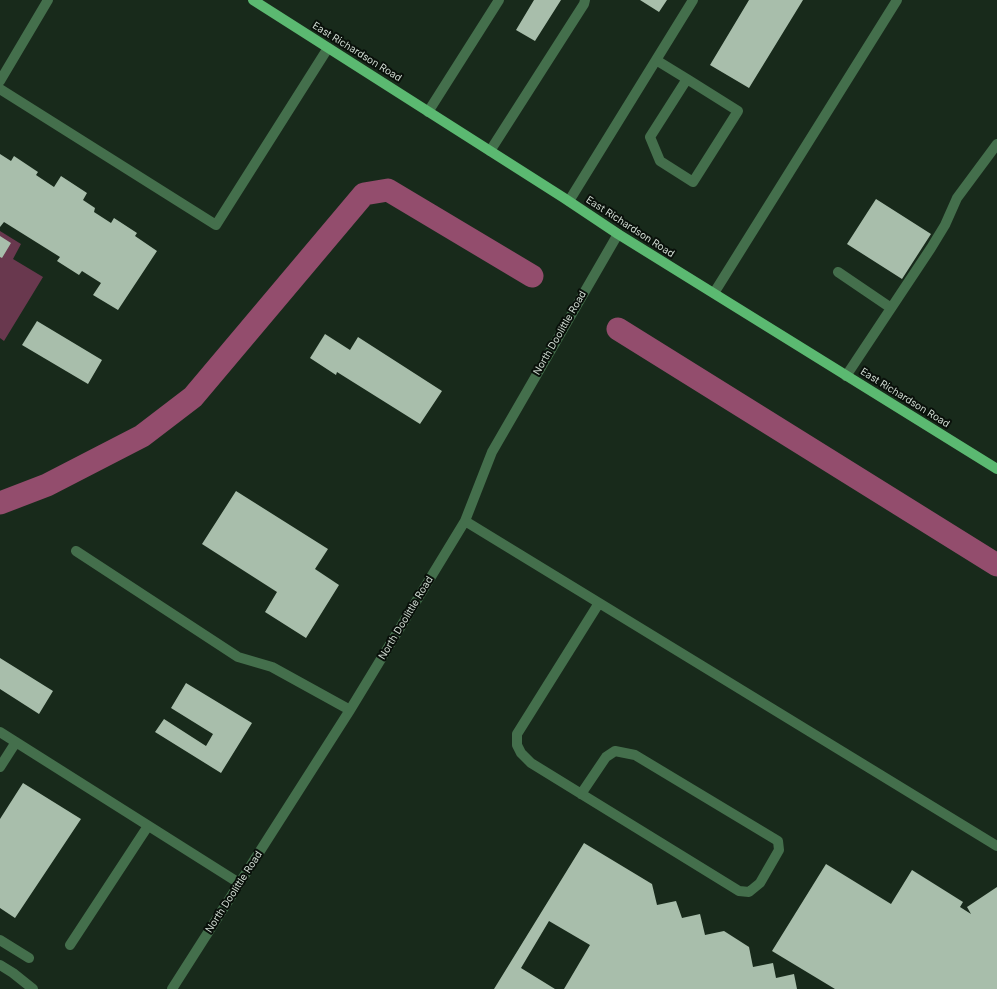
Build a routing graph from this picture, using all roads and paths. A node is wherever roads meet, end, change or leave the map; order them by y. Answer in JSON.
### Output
{"nodes":[{"id":1,"x":48,"y":0,"type":"edge"},
{"id":2,"x":253,"y":0,"type":"edge"},
{"id":3,"x":499,"y":0,"type":"edge"},
{"id":4,"x":585,"y":0,"type":"edge"},
{"id":5,"x":693,"y":0,"type":"edge"},
{"id":6,"x":897,"y":0,"type":"edge"},
{"id":7,"x":328,"y":48,"type":"junction"},
{"id":8,"x":656,"y":60,"type":"junction"},
{"id":9,"x":687,"y":80,"type":"junction"},
{"id":10,"x":0,"y":81,"type":"edge"},
{"id":11,"x":0,"y":89,"type":"edge"},
{"id":12,"x":428,"y":112,"type":"junction"},
{"id":13,"x":997,"y":144,"type":"edge"},
{"id":14,"x":490,"y":151,"type":"junction"},
{"id":15,"x":569,"y":201,"type":"junction"},
{"id":16,"x":618,"y":234,"type":"junction"},
{"id":17,"x":838,"y":272,"type":"dead end"},
{"id":18,"x":714,"y":293,"type":"junction"},
{"id":19,"x":891,"y":308,"type":"junction"},
{"id":20,"x":846,"y":376,"type":"junction"},
{"id":21,"x":997,"y":470,"type":"edge"},
{"id":22,"x":465,"y":521,"type":"junction"},
{"id":23,"x":76,"y":551,"type":"dead end"},
{"id":24,"x":599,"y":603,"type":"junction"},
{"id":25,"x":350,"y":710,"type":"junction"},
{"id":26,"x":0,"y":732,"type":"edge"},
{"id":27,"x":16,"y":742,"type":"junction"},
{"id":28,"x":0,"y":766,"type":"edge"},
{"id":29,"x":582,"y":794,"type":"junction"},
{"id":30,"x":148,"y":826,"type":"junction"},
{"id":31,"x":997,"y":846,"type":"edge"},
{"id":32,"x":239,"y":883,"type":"junction"},
{"id":33,"x":0,"y":940,"type":"edge"},
{"id":34,"x":70,"y":945,"type":"dead end"},
{"id":35,"x":29,"y":958,"type":"dead end"},
{"id":36,"x":0,"y":965,"type":"edge"},
{"id":37,"x":33,"y":989,"type":"edge"},
{"id":38,"x":172,"y":989,"type":"edge"}],
"edges":[{"from":1,"to":10,"type":"street"},
{"from":2,"to":7,"type":"main road","name":"East Richardson Road"},
{"from":3,"to":12,"type":"street"},
{"from":4,"to":14,"type":"street"},
{"from":5,"to":8,"type":"street"},
{"from":6,"to":18,"type":"street"},
{"from":7,"to":11,"type":"street"},
{"from":7,"to":12,"type":"main road","name":"East Richardson Road"},
{"from":8,"to":9,"type":"street"},
{"from":8,"to":15,"type":"street"},
{"from":9,"to":9,"type":"street"},
{"from":12,"to":14,"type":"main road","name":"East Richardson Road"},
{"from":13,"to":19,"type":"street"},
{"from":14,"to":15,"type":"main road","name":"East Richardson Road"},
{"from":15,"to":16,"type":"main road","name":"East Richardson Road"},
{"from":16,"to":18,"type":"main road","name":"East Richardson Road"},
{"from":16,"to":22,"type":"street","name":"North Doolittle Road"},
{"from":17,"to":19,"type":"street"},
{"from":18,"to":20,"type":"main road","name":"East Richardson Road"},
{"from":19,"to":20,"type":"street"},
{"from":20,"to":21,"type":"main road","name":"East Richardson Road"},
{"from":22,"to":24,"type":"street"},
{"from":22,"to":25,"type":"street","name":"North Doolittle Road"},
{"from":23,"to":25,"type":"street"},
{"from":24,"to":29,"type":"street"},
{"from":24,"to":31,"type":"street"},
{"from":25,"to":32,"type":"street","name":"North Doolittle Road"},
{"from":26,"to":27,"type":"street"},
{"from":27,"to":28,"type":"street"},
{"from":27,"to":30,"type":"street"},
{"from":29,"to":29,"type":"street"},
{"from":30,"to":32,"type":"street"},
{"from":30,"to":34,"type":"street"},
{"from":32,"to":38,"type":"street","name":"North Doolittle Road"},
{"from":33,"to":35,"type":"street"},
{"from":36,"to":37,"type":"street"}]}
